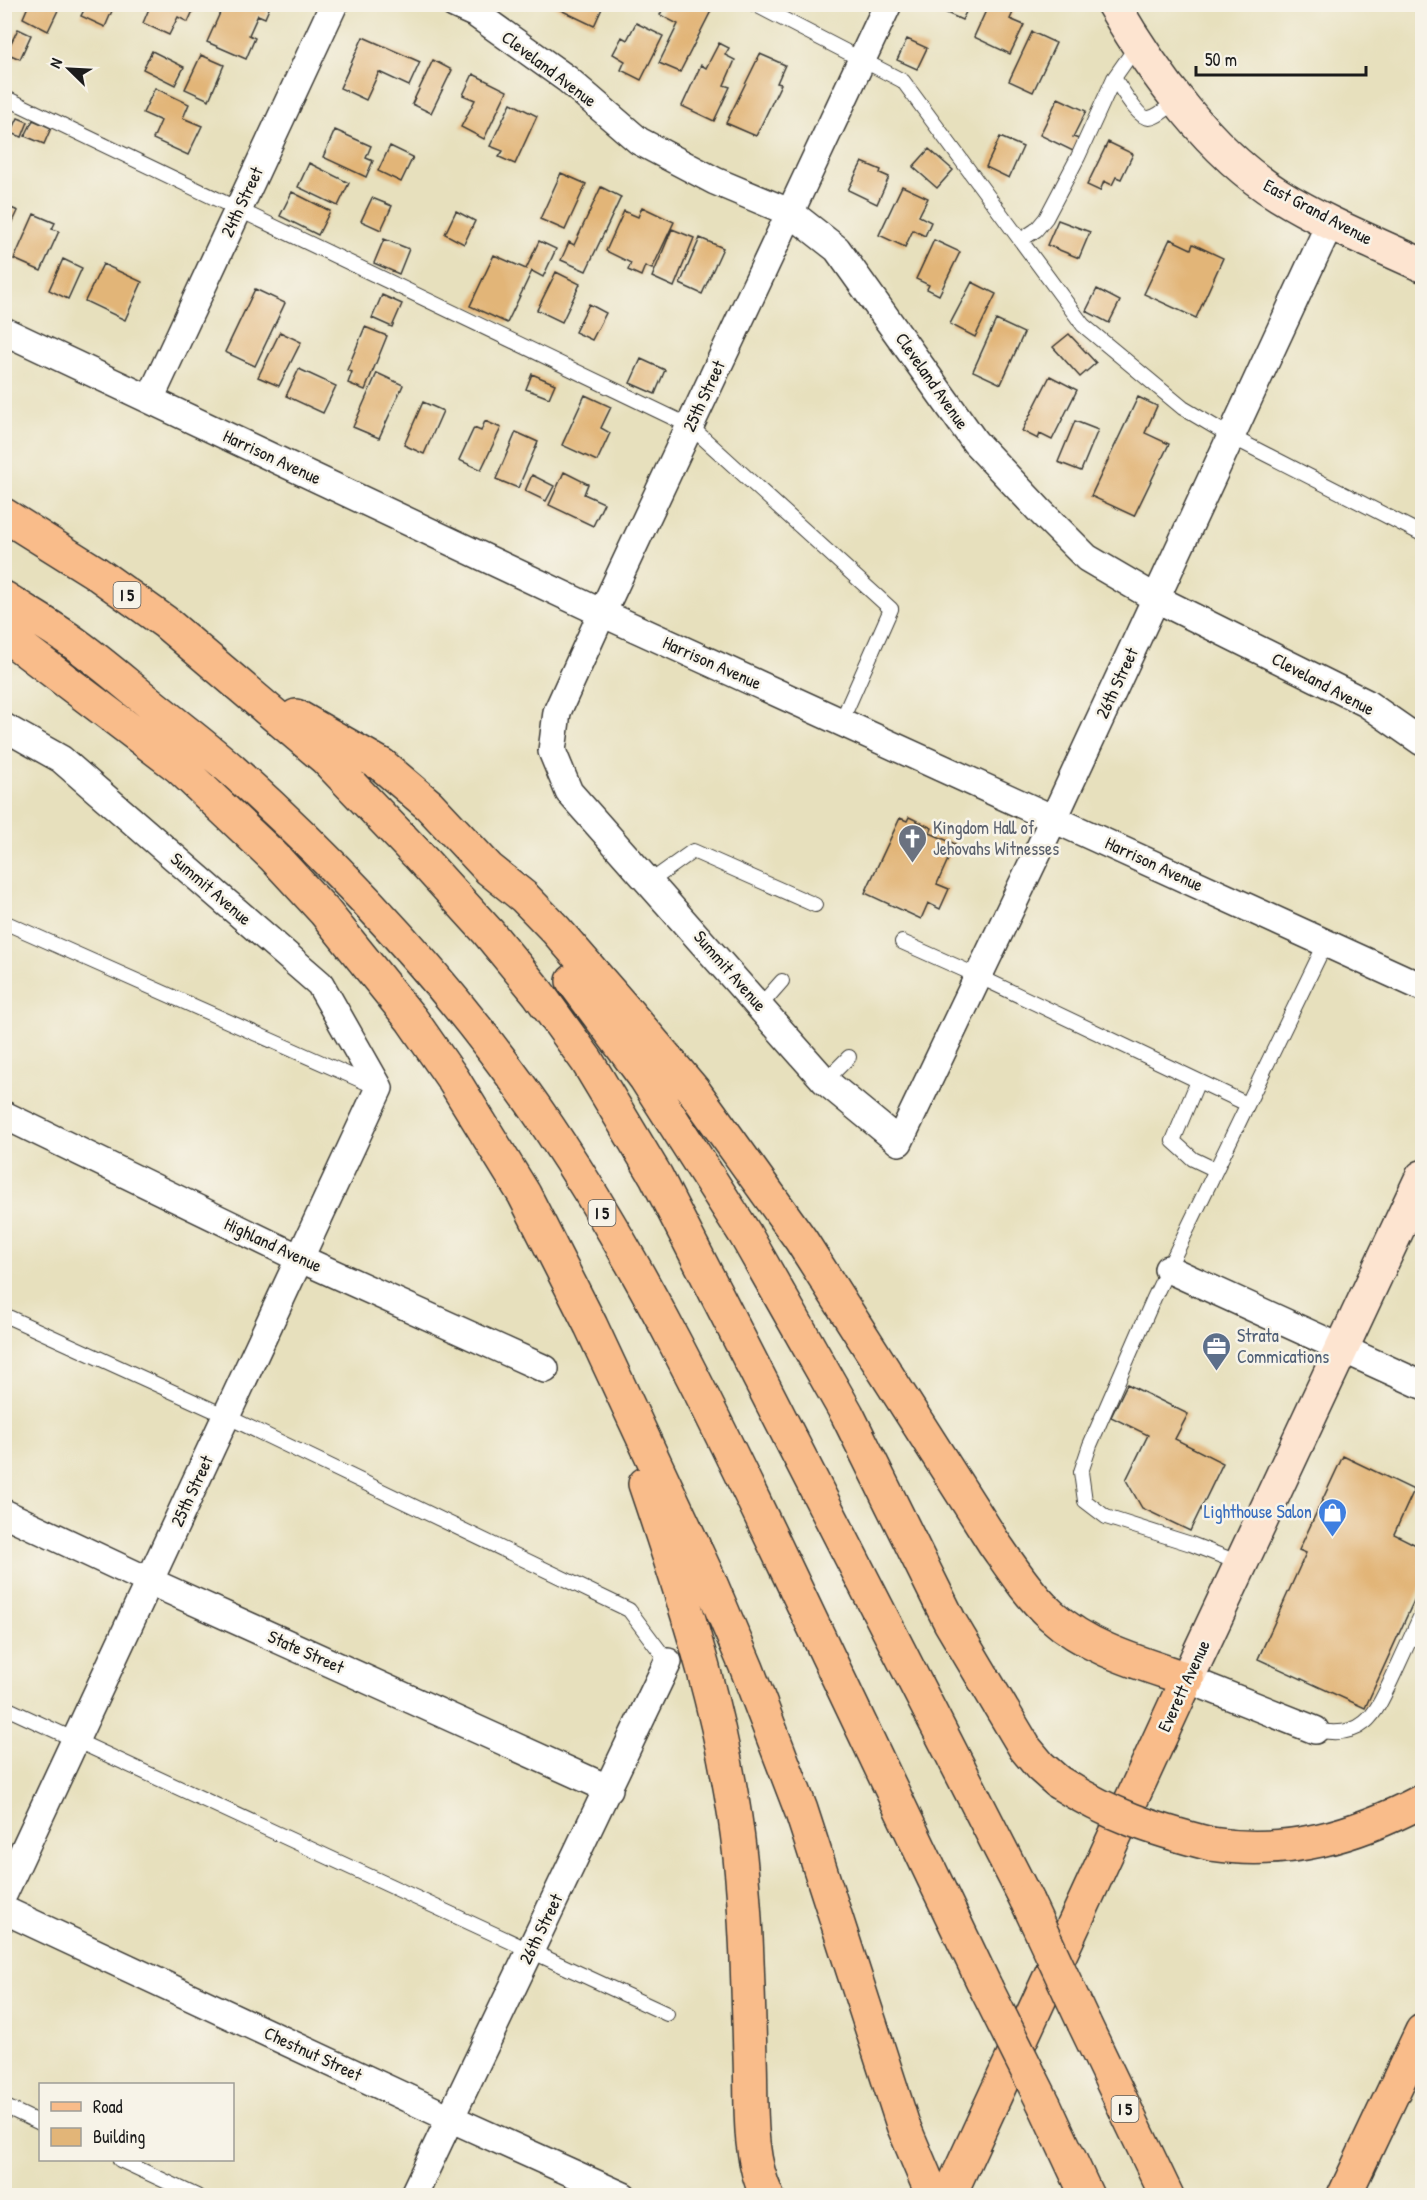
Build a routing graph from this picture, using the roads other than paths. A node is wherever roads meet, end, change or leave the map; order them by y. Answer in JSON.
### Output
{"nodes":[{"id":1,"x":334,"y":4,"type":"edge"},
{"id":2,"x":454,"y":4,"type":"edge"},
{"id":3,"x":754,"y":4,"type":"edge"},
{"id":4,"x":888,"y":4,"type":"edge"},
{"id":5,"x":1113,"y":4,"type":"edge"},
{"id":6,"x":1138,"y":44,"type":"junction"},
{"id":7,"x":862,"y":61,"type":"junction"},
{"id":8,"x":1114,"y":78,"type":"junction"},
{"id":9,"x":4,"y":97,"type":"edge"},
{"id":10,"x":1178,"y":99,"type":"junction"},
{"id":11,"x":238,"y":210,"type":"junction"},
{"id":12,"x":791,"y":213,"type":"junction"},
{"id":13,"x":1330,"y":223,"type":"junction"},
{"id":14,"x":1021,"y":240,"type":"junction"},
{"id":15,"x":1422,"y":265,"type":"edge"},
{"id":16,"x":4,"y":331,"type":"edge"},
{"id":17,"x":150,"y":399,"type":"junction"},
{"id":18,"x":690,"y":426,"type":"junction"},
{"id":19,"x":1232,"y":437,"type":"junction"},
{"id":20,"x":4,"y":515,"type":"edge"},
{"id":21,"x":1422,"y":534,"type":"edge"},
{"id":22,"x":4,"y":598,"type":"edge"},
{"id":23,"x":1157,"y":599,"type":"junction"},
{"id":24,"x":602,"y":613,"type":"junction"},
{"id":25,"x":4,"y":634,"type":"edge"},
{"id":26,"x":242,"y":687,"type":"junction"},
{"id":27,"x":841,"y":722,"type":"junction"},
{"id":28,"x":4,"y":727,"type":"edge"},
{"id":29,"x":1422,"y":742,"type":"edge"},
{"id":30,"x":569,"y":792,"type":"joint"},
{"id":31,"x":1054,"y":818,"type":"junction"},
{"id":32,"x":489,"y":869,"type":"junction"},
{"id":33,"x":651,"y":881,"type":"junction"},
{"id":34,"x":815,"y":905,"type":"dead end"},
{"id":35,"x":4,"y":922,"type":"edge"},
{"id":36,"x":902,"y":942,"type":"dead end"},
{"id":37,"x":1326,"y":942,"type":"junction"},
{"id":38,"x":978,"y":976,"type":"junction"},
{"id":39,"x":782,"y":981,"type":"dead end"},
{"id":40,"x":1422,"y":987,"type":"edge"},
{"id":41,"x":760,"y":1006,"type":"junction"},
{"id":42,"x":849,"y":1057,"type":"dead end"},
{"id":43,"x":825,"y":1081,"type":"junction"},
{"id":44,"x":1198,"y":1081,"type":"junction"},
{"id":45,"x":378,"y":1088,"type":"junction"},
{"id":46,"x":1247,"y":1104,"type":"junction"},
{"id":47,"x":4,"y":1115,"type":"edge"},
{"id":48,"x":899,"y":1142,"type":"joint"},
{"id":49,"x":1216,"y":1170,"type":"junction"},
{"id":50,"x":1422,"y":1177,"type":"edge"},
{"id":51,"x":300,"y":1258,"type":"junction"},
{"id":52,"x":1168,"y":1269,"type":"junction"},
{"id":53,"x":4,"y":1315,"type":"edge"},
{"id":54,"x":591,"y":1326,"type":"junction"},
{"id":55,"x":1343,"y":1348,"type":"junction"},
{"id":56,"x":545,"y":1369,"type":"dead end"},
{"id":57,"x":1422,"y":1385,"type":"edge"},
{"id":58,"x":226,"y":1416,"type":"junction"},
{"id":59,"x":4,"y":1513,"type":"edge"},
{"id":60,"x":1242,"y":1564,"type":"junction"},
{"id":61,"x":149,"y":1581,"type":"junction"},
{"id":62,"x":1422,"y":1613,"type":"edge"},
{"id":63,"x":668,"y":1662,"type":"joint"},
{"id":64,"x":1187,"y":1679,"type":"junction"},
{"id":65,"x":4,"y":1707,"type":"edge"},
{"id":66,"x":1315,"y":1730,"type":"joint"},
{"id":67,"x":76,"y":1740,"type":"junction"},
{"id":68,"x":609,"y":1789,"type":"junction"},
{"id":69,"x":1422,"y":1801,"type":"edge"},
{"id":70,"x":4,"y":1893,"type":"edge"},
{"id":71,"x":4,"y":1910,"type":"edge"},
{"id":72,"x":530,"y":1952,"type":"junction"},
{"id":73,"x":667,"y":2014,"type":"dead end"},
{"id":74,"x":1422,"y":2031,"type":"edge"},
{"id":75,"x":1397,"y":2086,"type":"junction"},
{"id":76,"x":4,"y":2106,"type":"edge"},
{"id":77,"x":450,"y":2118,"type":"junction"},
{"id":78,"x":39,"y":2123,"type":"edge"},
{"id":79,"x":122,"y":2161,"type":"edge"},
{"id":80,"x":945,"y":2193,"type":"edge"},
{"id":81,"x":197,"y":2196,"type":"edge"},
{"id":82,"x":413,"y":2196,"type":"edge"},
{"id":83,"x":624,"y":2196,"type":"edge"},
{"id":84,"x":767,"y":2196,"type":"edge"},
{"id":85,"x":1087,"y":2196,"type":"edge"},
{"id":86,"x":1167,"y":2196,"type":"edge"},
{"id":87,"x":1344,"y":2196,"type":"edge"},
{"id":88,"x":1360,"y":2196,"type":"edge"}],
"edges":[{"from":1,"to":11,"type":"street","name":"24th Street"},
{"from":2,"to":12,"type":"street","name":"Cleveland Avenue"},
{"from":3,"to":7,"type":"lane"},
{"from":4,"to":7,"type":"street","name":"25th Street"},
{"from":5,"to":6,"type":"main road","name":"East Grand Avenue"},
{"from":6,"to":8,"type":"lane"},
{"from":6,"to":10,"type":"main road","name":"East Grand Avenue"},
{"from":7,"to":12,"type":"street","name":"25th Street"},
{"from":7,"to":14,"type":"lane"},
{"from":8,"to":10,"type":"lane"},
{"from":8,"to":14,"type":"lane"},
{"from":9,"to":11,"type":"lane"},
{"from":10,"to":13,"type":"main road","name":"East Grand Avenue"},
{"from":11,"to":17,"type":"street","name":"24th Street"},
{"from":11,"to":18,"type":"lane"},
{"from":12,"to":18,"type":"street","name":"25th Street"},
{"from":12,"to":23,"type":"street","name":"Cleveland Avenue"},
{"from":13,"to":15,"type":"main road","name":"East Grand Avenue"},
{"from":13,"to":19,"type":"street","name":"26th Street"},
{"from":14,"to":19,"type":"lane"},
{"from":16,"to":17,"type":"street","name":"Harrison Avenue"},
{"from":17,"to":24,"type":"street","name":"Harrison Avenue"},
{"from":18,"to":24,"type":"street","name":"25th Street"},
{"from":18,"to":27,"type":"lane"},
{"from":19,"to":21,"type":"lane"},
{"from":19,"to":23,"type":"street","name":"26th Street"},
{"from":20,"to":26,"type":"main road","number":"I 5"},
{"from":22,"to":85,"type":"main road","number":"I 5","bridge":true},
{"from":23,"to":29,"type":"street","name":"Cleveland Avenue"},
{"from":23,"to":31,"type":"street","name":"26th Street"},
{"from":24,"to":27,"type":"street","name":"Harrison Avenue"},
{"from":24,"to":30,"type":"street","name":"25th Street"},
{"from":25,"to":54,"type":"main road"},
{"from":26,"to":32,"type":"main road"},
{"from":26,"to":86,"type":"main road","number":"I 5","bridge":true},
{"from":27,"to":31,"type":"street","name":"Harrison Avenue"},
{"from":28,"to":45,"type":"street","name":"Summit Avenue"},
{"from":30,"to":33,"type":"street","name":"Summit Avenue"},
{"from":31,"to":37,"type":"street","name":"Harrison Avenue"},
{"from":31,"to":38,"type":"street","name":"26th Street"},
{"from":32,"to":64,"type":"main road"},
{"from":32,"to":69,"type":"main road","bridge":true},
{"from":33,"to":34,"type":"lane"},
{"from":33,"to":41,"type":"street","name":"Summit Avenue"},
{"from":35,"to":45,"type":"lane"},
{"from":36,"to":38,"type":"lane"},
{"from":37,"to":40,"type":"street","name":"Harrison Avenue"},
{"from":37,"to":46,"type":"lane"},
{"from":38,"to":44,"type":"lane"},
{"from":38,"to":48,"type":"street","name":"26th Street"},
{"from":39,"to":41,"type":"lane"},
{"from":41,"to":43,"type":"street","name":"Summit Avenue"},
{"from":42,"to":43,"type":"lane"},
{"from":43,"to":48,"type":"street","name":"Summit Avenue"},
{"from":44,"to":46,"type":"lane"},
{"from":44,"to":49,"type":"lane"},
{"from":45,"to":51,"type":"street","name":"25th Street"},
{"from":46,"to":49,"type":"lane"},
{"from":47,"to":51,"type":"street","name":"Highland Avenue"},
{"from":49,"to":52,"type":"lane"},
{"from":50,"to":55,"type":"main road","name":"Everett Avenue"},
{"from":51,"to":56,"type":"street","name":"Highland Avenue"},
{"from":51,"to":58,"type":"street","name":"25th Street"},
{"from":52,"to":55,"type":"street"},
{"from":52,"to":60,"type":"lane"},
{"from":53,"to":58,"type":"lane"},
{"from":54,"to":80,"type":"main road"},
{"from":54,"to":84,"type":"main road"},
{"from":55,"to":57,"type":"street"},
{"from":55,"to":60,"type":"main road","name":"Everett Avenue"},
{"from":58,"to":61,"type":"street","name":"25th Street"},
{"from":58,"to":63,"type":"lane"},
{"from":59,"to":61,"type":"street","name":"State Street"},
{"from":60,"to":64,"type":"main road","name":"Everett Avenue"},
{"from":61,"to":67,"type":"street","name":"25th Street"},
{"from":61,"to":68,"type":"street","name":"State Street"},
{"from":62,"to":66,"type":"lane"},
{"from":63,"to":68,"type":"street","name":"26th Street"},
{"from":64,"to":66,"type":"street"},
{"from":64,"to":80,"type":"main road","name":"Everett Avenue"},
{"from":65,"to":67,"type":"lane"},
{"from":67,"to":70,"type":"street","name":"25th Street"},
{"from":67,"to":72,"type":"lane"},
{"from":68,"to":72,"type":"street","name":"26th Street"},
{"from":71,"to":77,"type":"street","name":"Chestnut Street"},
{"from":72,"to":73,"type":"lane"},
{"from":72,"to":77,"type":"street","name":"26th Street"},
{"from":74,"to":75,"type":"main road"},
{"from":75,"to":87,"type":"main road"},
{"from":75,"to":88,"type":"main road"},
{"from":76,"to":78,"type":"lane"},
{"from":77,"to":82,"type":"street","name":"26th Street"},
{"from":77,"to":83,"type":"street","name":"Chestnut Street"},
{"from":79,"to":81,"type":"lane"}]}
